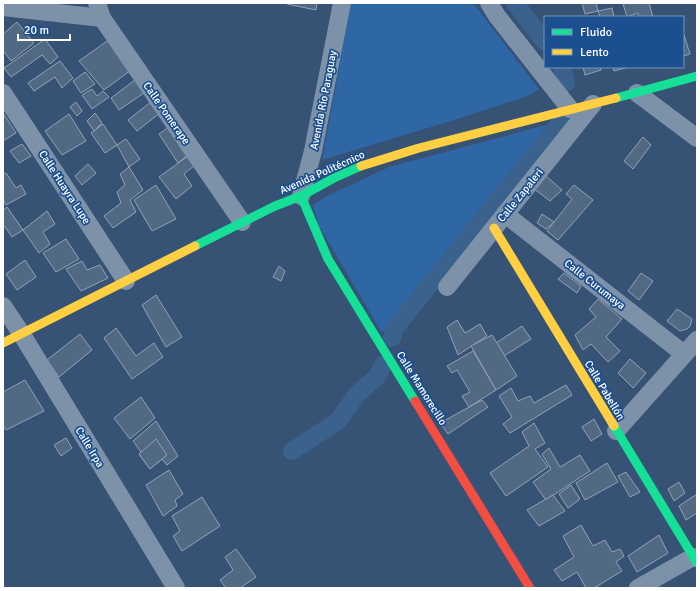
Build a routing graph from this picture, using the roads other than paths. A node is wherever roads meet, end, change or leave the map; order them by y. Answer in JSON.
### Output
{"nodes":[{"id":1,"x":342,"y":3,"type":"edge"},
{"id":2,"x":490,"y":3,"type":"edge"},
{"id":3,"x":3,"y":7,"type":"edge"},
{"id":4,"x":100,"y":11,"type":"edge"},
{"id":5,"x":697,"y":76,"type":"edge"},
{"id":6,"x":3,"y":93,"type":"edge"},
{"id":7,"x":637,"y":93,"type":"junction"},
{"id":8,"x":592,"y":104,"type":"junction"},
{"id":9,"x":570,"y":109,"type":"junction"},
{"id":10,"x":697,"y":138,"type":"edge"},
{"id":11,"x":301,"y":196,"type":"junction"},
{"id":12,"x":505,"y":214,"type":"junction"},
{"id":13,"x":242,"y":222,"type":"junction"},
{"id":14,"x":494,"y":228,"type":"junction"},
{"id":15,"x":126,"y":281,"type":"junction"},
{"id":16,"x":447,"y":287,"type":"dead end"},
{"id":17,"x":3,"y":306,"type":"edge"},
{"id":18,"x":21,"y":333,"type":"junction"},
{"id":19,"x":697,"y":340,"type":"edge"},
{"id":20,"x":3,"y":343,"type":"edge"},
{"id":21,"x":684,"y":354,"type":"junction"},
{"id":22,"x":616,"y":431,"type":"junction"},
{"id":23,"x":695,"y":560,"type":"edge"},
{"id":24,"x":176,"y":588,"type":"edge"},
{"id":25,"x":530,"y":588,"type":"edge"},
{"id":26,"x":638,"y":588,"type":"edge"}],
"edges":[{"from":1,"to":11,"type":"street","name":"Avenida Río Paraguay"},
{"from":2,"to":9,"type":"street"},
{"from":3,"to":4,"type":"street"},
{"from":4,"to":13,"type":"street","name":"Calle Pomerape"},
{"from":5,"to":7,"type":"street","name":"Avenida Politécnico"},
{"from":6,"to":15,"type":"street","name":"Calle Huayra Lupe"},
{"from":7,"to":8,"type":"street","name":"Avenida Politécnico"},
{"from":7,"to":10,"type":"street"},
{"from":8,"to":9,"type":"street","name":"Avenida Politécnico"},
{"from":8,"to":12,"type":"street","name":"Calle Zapaleri"},
{"from":9,"to":11,"type":"street","name":"Avenida Politécnico"},
{"from":11,"to":13,"type":"street","name":"Avenida Politécnico"},
{"from":11,"to":25,"type":"street","name":"Calle Mamorecillo"},
{"from":12,"to":14,"type":"street","name":"Calle Zapaleri"},
{"from":12,"to":21,"type":"street","name":"Calle Curumaya"},
{"from":13,"to":15,"type":"street","name":"Avenida Politécnico"},
{"from":14,"to":16,"type":"street","name":"Calle Zapaleri"},
{"from":14,"to":22,"type":"street","name":"Calle Pabellón"},
{"from":15,"to":18,"type":"street","name":"Avenida Politécnico"},
{"from":17,"to":18,"type":"street","name":"Calle Irpa"},
{"from":18,"to":20,"type":"street","name":"Avenida Politécnico"},
{"from":18,"to":24,"type":"street","name":"Calle Irpa"},
{"from":19,"to":21,"type":"street"},
{"from":21,"to":22,"type":"street"},
{"from":22,"to":23,"type":"street","name":"Calle Pabellón"},
{"from":23,"to":26,"type":"street"}]}
